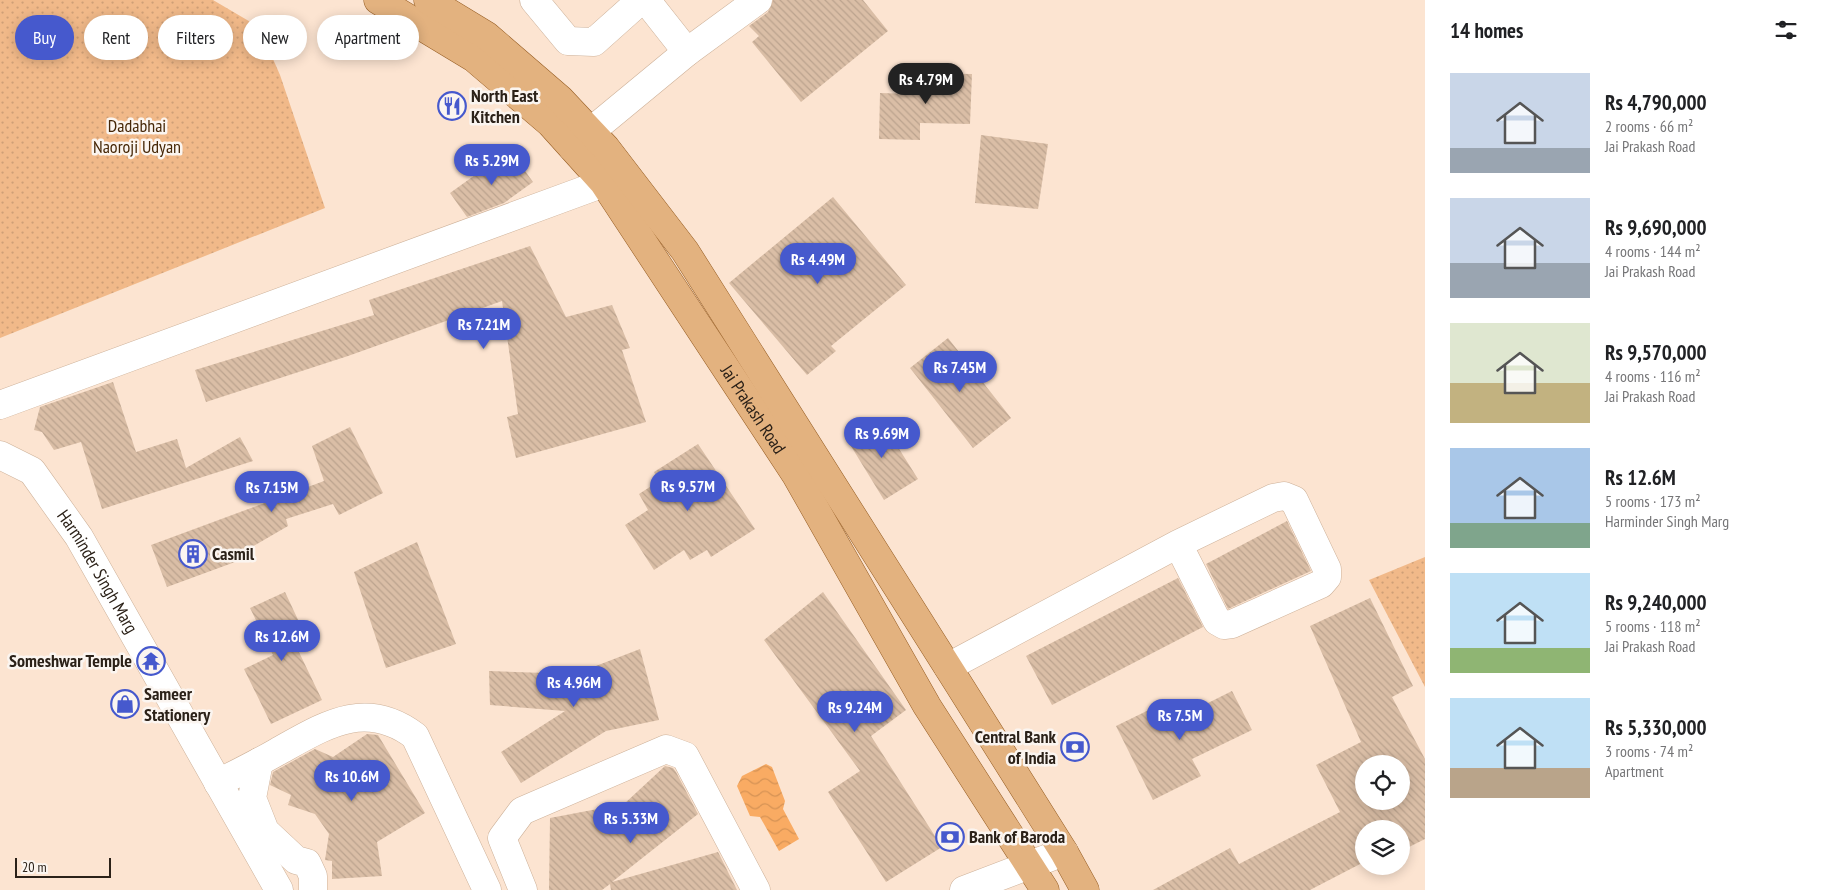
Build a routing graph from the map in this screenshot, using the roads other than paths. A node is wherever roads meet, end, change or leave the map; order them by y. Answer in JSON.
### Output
{"nodes":[{"id":1,"x":378,"y":0,"type":"edge"},
{"id":2,"x":428,"y":0,"type":"edge"},
{"id":3,"x":534,"y":0,"type":"edge"},
{"id":4,"x":641,"y":0,"type":"edge"},
{"id":5,"x":646,"y":0,"type":"edge"},
{"id":6,"x":758,"y":0,"type":"edge"},
{"id":7,"x":687,"y":52,"type":"junction"},
{"id":8,"x":581,"y":141,"type":"junction"},
{"id":9,"x":613,"y":176,"type":"junction"},
{"id":10,"x":0,"y":406,"type":"edge"},
{"id":11,"x":797,"y":425,"type":"junction"},
{"id":12,"x":771,"y":437,"type":"junction"},
{"id":13,"x":0,"y":455,"type":"edge"},
{"id":14,"x":1178,"y":544,"type":"junction"},
{"id":15,"x":954,"y":676,"type":"junction"},
{"id":16,"x":926,"y":706,"type":"junction"},
{"id":17,"x":259,"y":762,"type":"junction"},
{"id":18,"x":218,"y":782,"type":"junction"},
{"id":19,"x":1064,"y":852,"type":"junction"},
{"id":20,"x":1030,"y":864,"type":"junction"},
{"id":21,"x":278,"y":890,"type":"edge"},
{"id":22,"x":313,"y":890,"type":"edge"},
{"id":23,"x":487,"y":890,"type":"edge"},
{"id":24,"x":523,"y":890,"type":"edge"},
{"id":25,"x":756,"y":890,"type":"edge"},
{"id":26,"x":964,"y":890,"type":"edge"},
{"id":27,"x":1045,"y":890,"type":"edge"},
{"id":28,"x":1085,"y":890,"type":"edge"}],
"edges":[{"from":1,"to":8,"type":"main road","name":"Jai Prakash Road"},
{"from":2,"to":8,"type":"main road","name":"Jai Prakash Road"},
{"from":3,"to":4,"type":"street"},
{"from":5,"to":7,"type":"street"},
{"from":6,"to":7,"type":"street"},
{"from":7,"to":8,"type":"street"},
{"from":8,"to":9,"type":"main road","name":"Jai Prakash Road"},
{"from":9,"to":10,"type":"street"},
{"from":9,"to":11,"type":"main road","name":"Jai Prakash Road"},
{"from":9,"to":12,"type":"main road","name":"Jai Prakash Road"},
{"from":11,"to":12,"type":"main road"},
{"from":11,"to":15,"type":"main road","name":"Jai Prakash Road"},
{"from":12,"to":16,"type":"main road","name":"Jai Prakash Road"},
{"from":13,"to":18,"type":"street","name":"Harminder Singh Marg"},
{"from":14,"to":14,"type":"street"},
{"from":14,"to":15,"type":"street"},
{"from":15,"to":16,"type":"main road"},
{"from":15,"to":19,"type":"main road","name":"Jai Prakash Road"},
{"from":16,"to":20,"type":"main road","name":"Jai Prakash Road"},
{"from":17,"to":18,"type":"street"},
{"from":17,"to":22,"type":"street"},
{"from":17,"to":23,"type":"street"},
{"from":18,"to":21,"type":"street","name":"Harminder Singh Marg"},
{"from":19,"to":20,"type":"street"},
{"from":19,"to":28,"type":"main road","name":"Jai Prakash Road"},
{"from":20,"to":26,"type":"street"},
{"from":20,"to":27,"type":"main road","name":"Jai Prakash Road"},
{"from":24,"to":25,"type":"street"}]}
